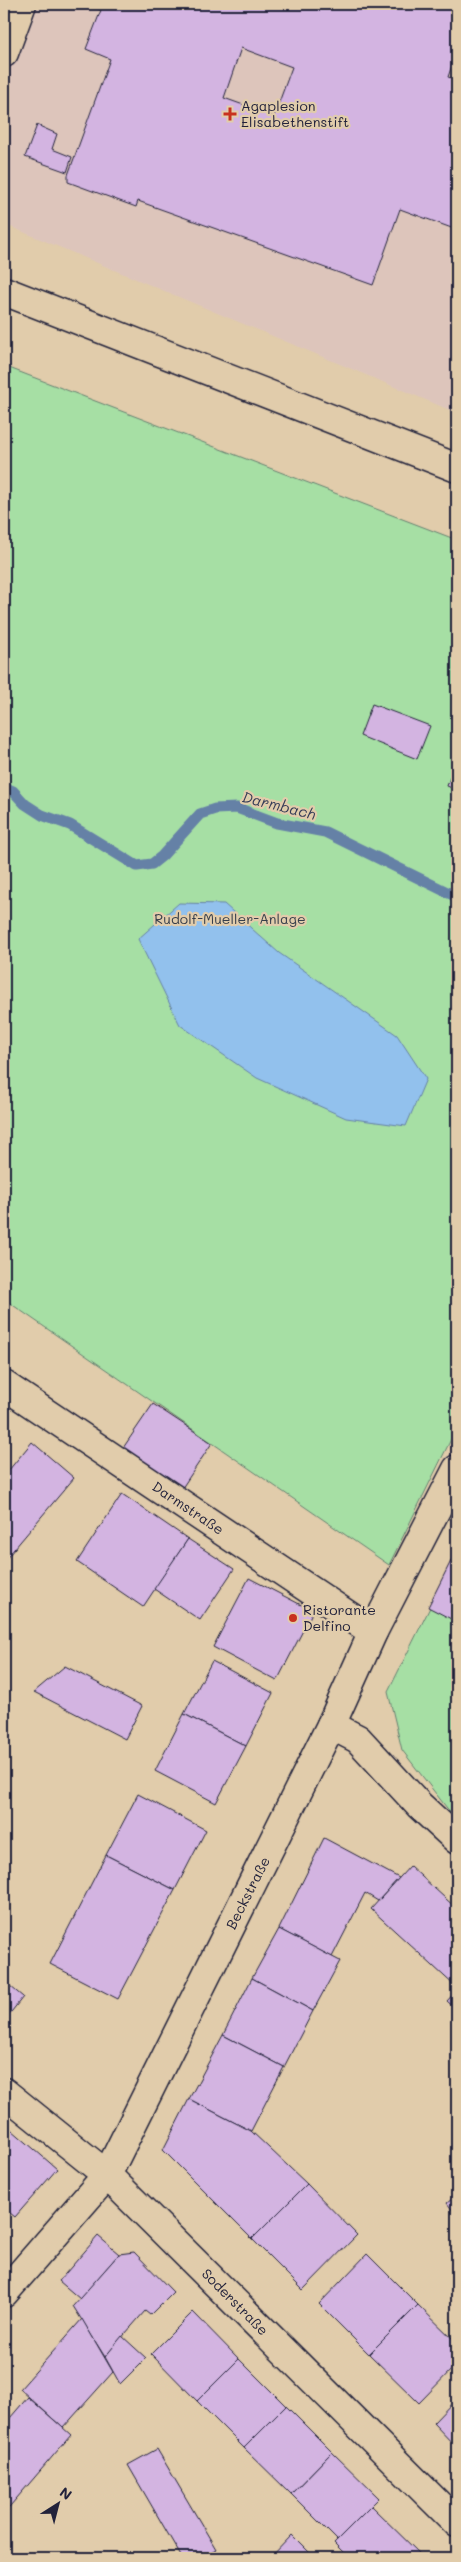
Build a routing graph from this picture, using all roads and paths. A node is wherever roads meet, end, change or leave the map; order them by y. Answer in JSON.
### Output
{"nodes":[{"id":1,"x":22,"y":4,"type":"edge"},
{"id":2,"x":4,"y":53,"type":"edge"},
{"id":3,"x":4,"y":290,"type":"edge"},
{"id":4,"x":457,"y":468,"type":"edge"},
{"id":5,"x":4,"y":1385,"type":"edge"},
{"id":6,"x":457,"y":1469,"type":"edge"},
{"id":7,"x":372,"y":1632,"type":"junction"},
{"id":8,"x":331,"y":1725,"type":"junction"},
{"id":9,"x":457,"y":1840,"type":"edge"},
{"id":10,"x":4,"y":2092,"type":"edge"},
{"id":11,"x":107,"y":2174,"type":"junction"},
{"id":12,"x":4,"y":2293,"type":"edge"},
{"id":13,"x":457,"y":2523,"type":"edge"}],
"edges":[{"from":1,"to":2,"type":"street"},
{"from":3,"to":4,"type":"street"},
{"from":5,"to":7,"type":"street","name":"Darmstraße"},
{"from":6,"to":7,"type":"street","name":"Beckstraße"},
{"from":7,"to":8,"type":"street","name":"Beckstraße"},
{"from":8,"to":9,"type":"street"},
{"from":8,"to":11,"type":"street","name":"Beckstraße"},
{"from":10,"to":11,"type":"street","name":"Soderstraße"},
{"from":11,"to":12,"type":"street","name":"Beckstraße"},
{"from":11,"to":13,"type":"street","name":"Soderstraße"}]}
